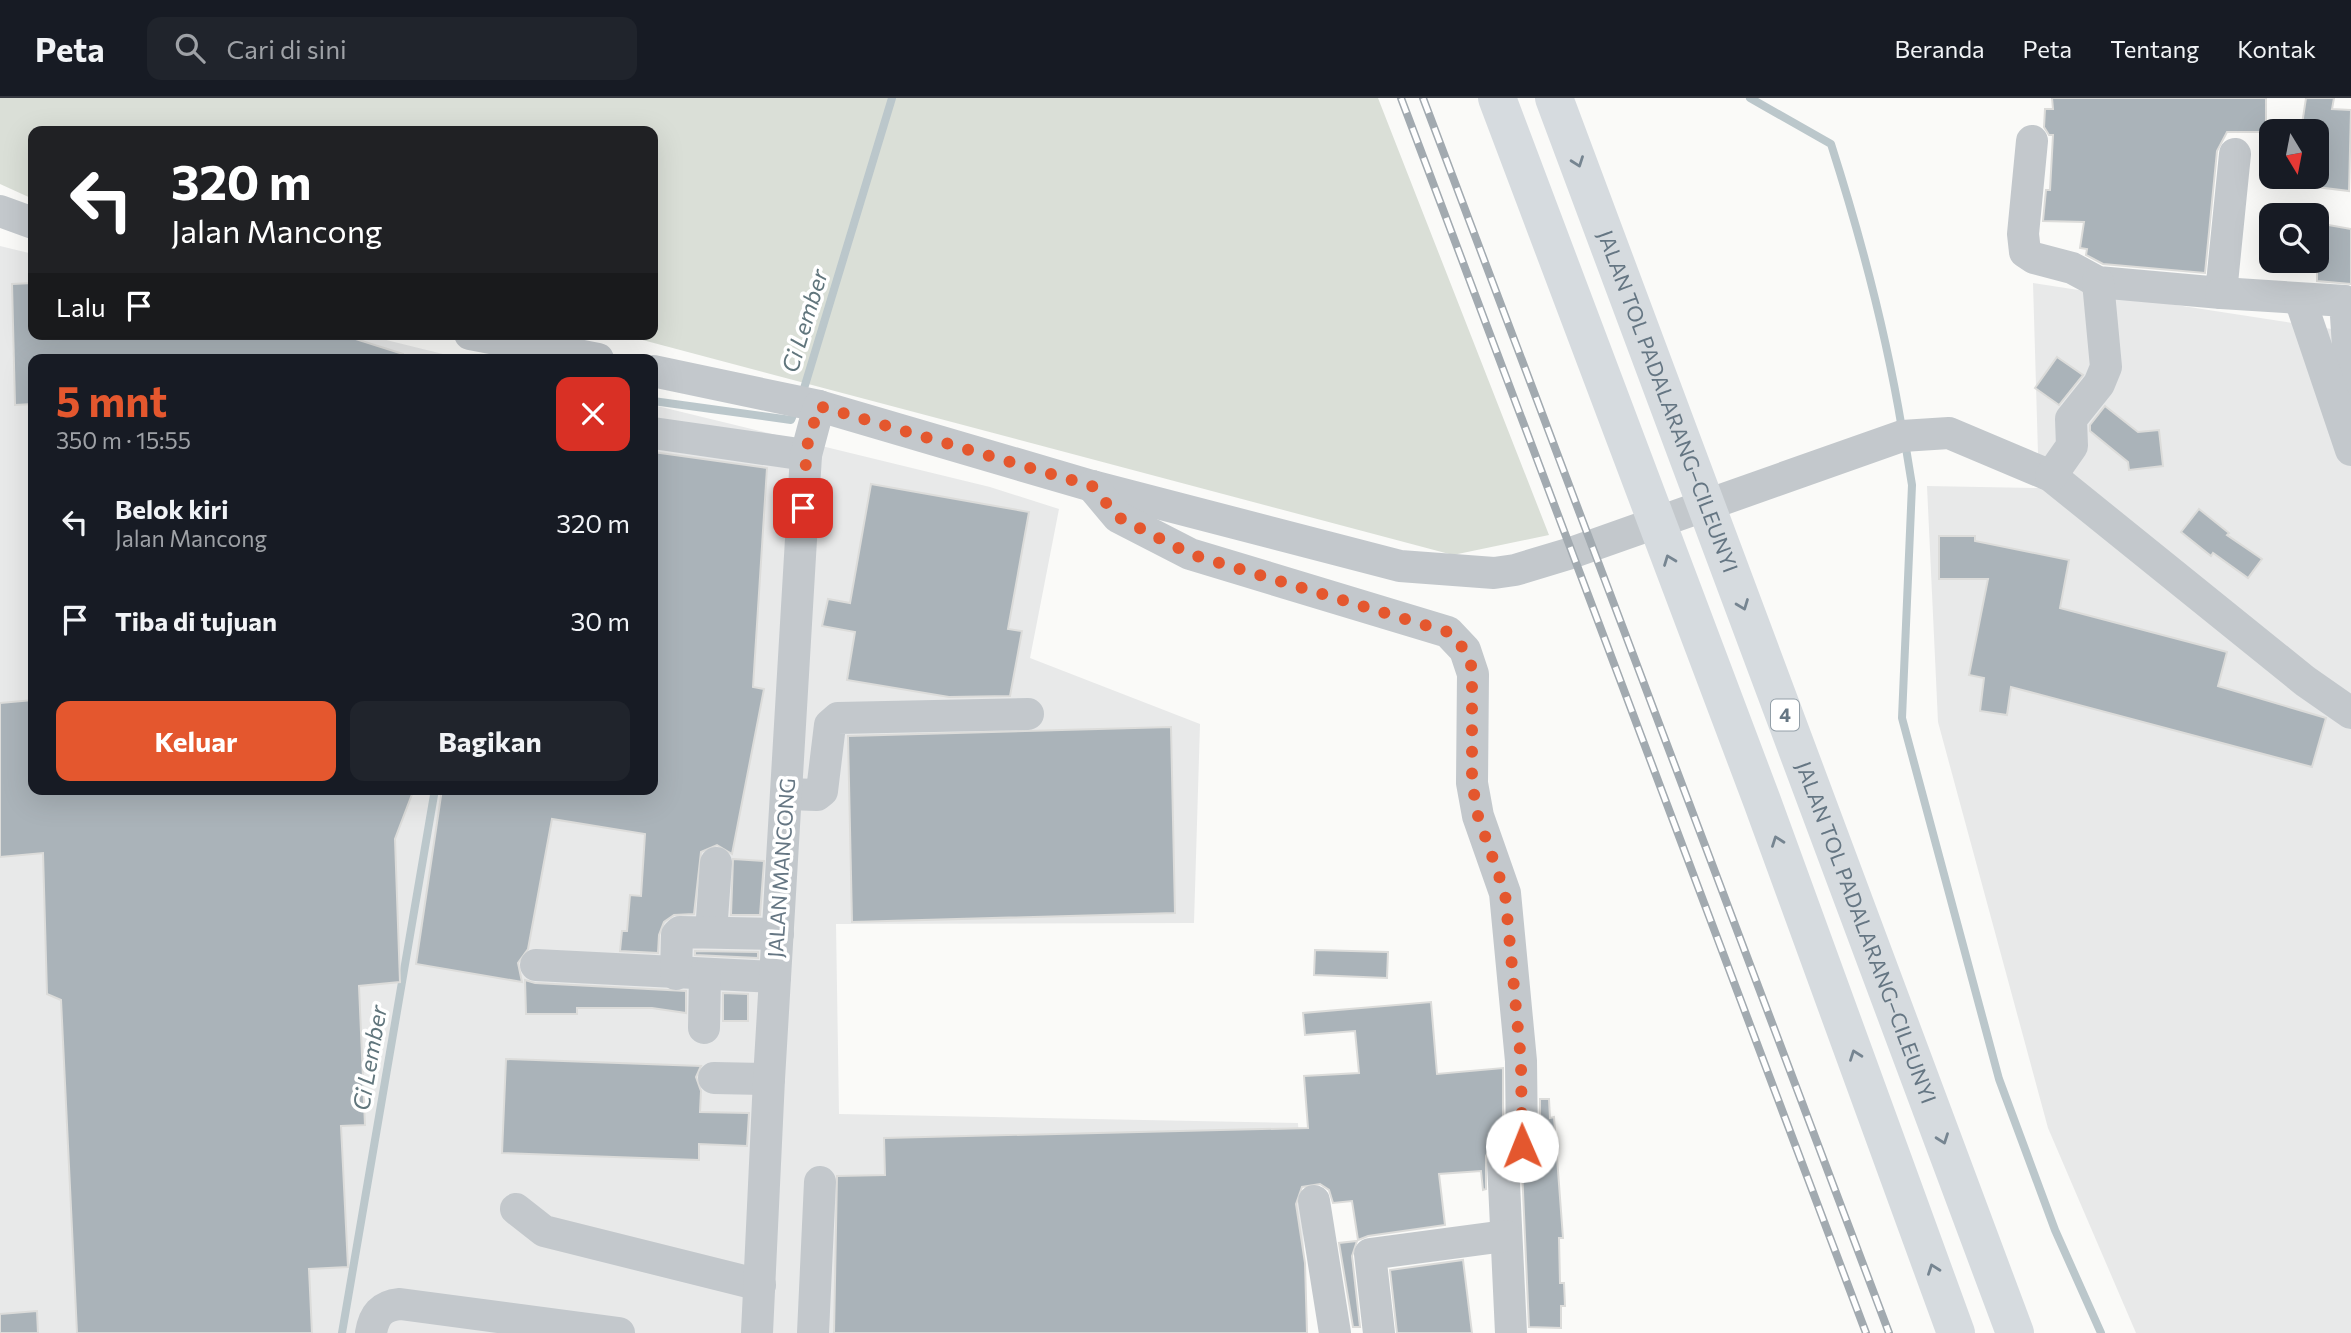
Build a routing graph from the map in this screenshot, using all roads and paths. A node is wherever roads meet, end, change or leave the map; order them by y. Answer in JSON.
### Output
{"nodes":[{"id":1,"x":1497,"y":98,"type":"edge"},
{"id":2,"x":1554,"y":98,"type":"edge"},
{"id":3,"x":2032,"y":141,"type":"dead end"},
{"id":4,"x":2235,"y":154,"type":"dead end"},
{"id":5,"x":0,"y":212,"type":"edge"},
{"id":6,"x":28,"y":221,"type":"edge"},
{"id":7,"x":2098,"y":282,"type":"junction"},
{"id":8,"x":2221,"y":293,"type":"junction"},
{"id":9,"x":2300,"y":299,"type":"junction"},
{"id":10,"x":500,"y":340,"type":"edge"},
{"id":11,"x":570,"y":354,"type":"edge"},
{"id":12,"x":658,"y":372,"type":"edge"},
{"id":13,"x":2351,"y":392,"type":"edge"},
{"id":14,"x":807,"y":422,"type":"junction"},
{"id":15,"x":658,"y":433,"type":"edge"},
{"id":16,"x":2351,"y":450,"type":"edge"},
{"id":17,"x":2052,"y":476,"type":"junction"},
{"id":18,"x":1092,"y":486,"type":"junction"},
{"id":19,"x":2351,"y":713,"type":"edge"},
{"id":20,"x":1028,"y":714,"type":"dead end"},
{"id":21,"x":787,"y":794,"type":"junction"},
{"id":22,"x":716,"y":863,"type":"dead end"},
{"id":23,"x":711,"y":932,"type":"junction"},
{"id":24,"x":778,"y":934,"type":"junction"},
{"id":25,"x":536,"y":965,"type":"dead end"},
{"id":26,"x":690,"y":974,"type":"junction"},
{"id":27,"x":775,"y":977,"type":"junction"},
{"id":28,"x":704,"y":1028,"type":"dead end"},
{"id":29,"x":714,"y":1078,"type":"dead end"},
{"id":30,"x":768,"y":1079,"type":"junction"},
{"id":31,"x":820,"y":1182,"type":"dead end"},
{"id":32,"x":1314,"y":1201,"type":"dead end"},
{"id":33,"x":516,"y":1209,"type":"dead end"},
{"id":34,"x":1505,"y":1236,"type":"junction"},
{"id":35,"x":761,"y":1285,"type":"junction"},
{"id":36,"x":371,"y":1333,"type":"edge"},
{"id":37,"x":619,"y":1333,"type":"edge"},
{"id":38,"x":757,"y":1333,"type":"edge"},
{"id":39,"x":813,"y":1333,"type":"edge"},
{"id":40,"x":1335,"y":1333,"type":"edge"},
{"id":41,"x":1379,"y":1333,"type":"edge"},
{"id":42,"x":1511,"y":1333,"type":"edge"},
{"id":43,"x":1956,"y":1333,"type":"edge"},
{"id":44,"x":2015,"y":1333,"type":"edge"}],
"edges":[{"from":43,"to":1,"type":"highway","one_way":true},
{"from":2,"to":44,"type":"highway","name":"JALAN TOL PADALARANG–CILEUNYI","number":"4","one_way":true},
{"from":3,"to":7,"type":"street"},
{"from":4,"to":8,"type":"street"},
{"from":5,"to":6,"type":"street"},
{"from":7,"to":8,"type":"street"},
{"from":7,"to":17,"type":"street"},
{"from":8,"to":9,"type":"street"},
{"from":9,"to":13,"type":"street"},
{"from":9,"to":16,"type":"street"},
{"from":10,"to":11,"type":"street"},
{"from":12,"to":14,"type":"street"},
{"from":14,"to":15,"type":"street"},
{"from":14,"to":18,"type":"street"},
{"from":14,"to":21,"type":"street","name":"JALAN MANCONG"},
{"from":17,"to":18,"type":"street"},
{"from":17,"to":19,"type":"street"},
{"from":18,"to":34,"type":"street"},
{"from":20,"to":21,"type":"street"},
{"from":21,"to":24,"type":"street","name":"JALAN MANCONG"},
{"from":22,"to":23,"type":"street"},
{"from":23,"to":24,"type":"street"},
{"from":23,"to":26,"type":"street"},
{"from":24,"to":27,"type":"street","name":"JALAN MANCONG"},
{"from":25,"to":26,"type":"street"},
{"from":26,"to":27,"type":"street"},
{"from":26,"to":28,"type":"street"},
{"from":27,"to":30,"type":"street","name":"JALAN MANCONG"},
{"from":29,"to":30,"type":"street"},
{"from":30,"to":35,"type":"street","name":"JALAN MANCONG"},
{"from":31,"to":39,"type":"street"},
{"from":32,"to":40,"type":"street"},
{"from":33,"to":35,"type":"street"},
{"from":34,"to":41,"type":"street"},
{"from":34,"to":42,"type":"street"},
{"from":35,"to":38,"type":"street","name":"JALAN MANCONG"},
{"from":36,"to":37,"type":"street"}]}
